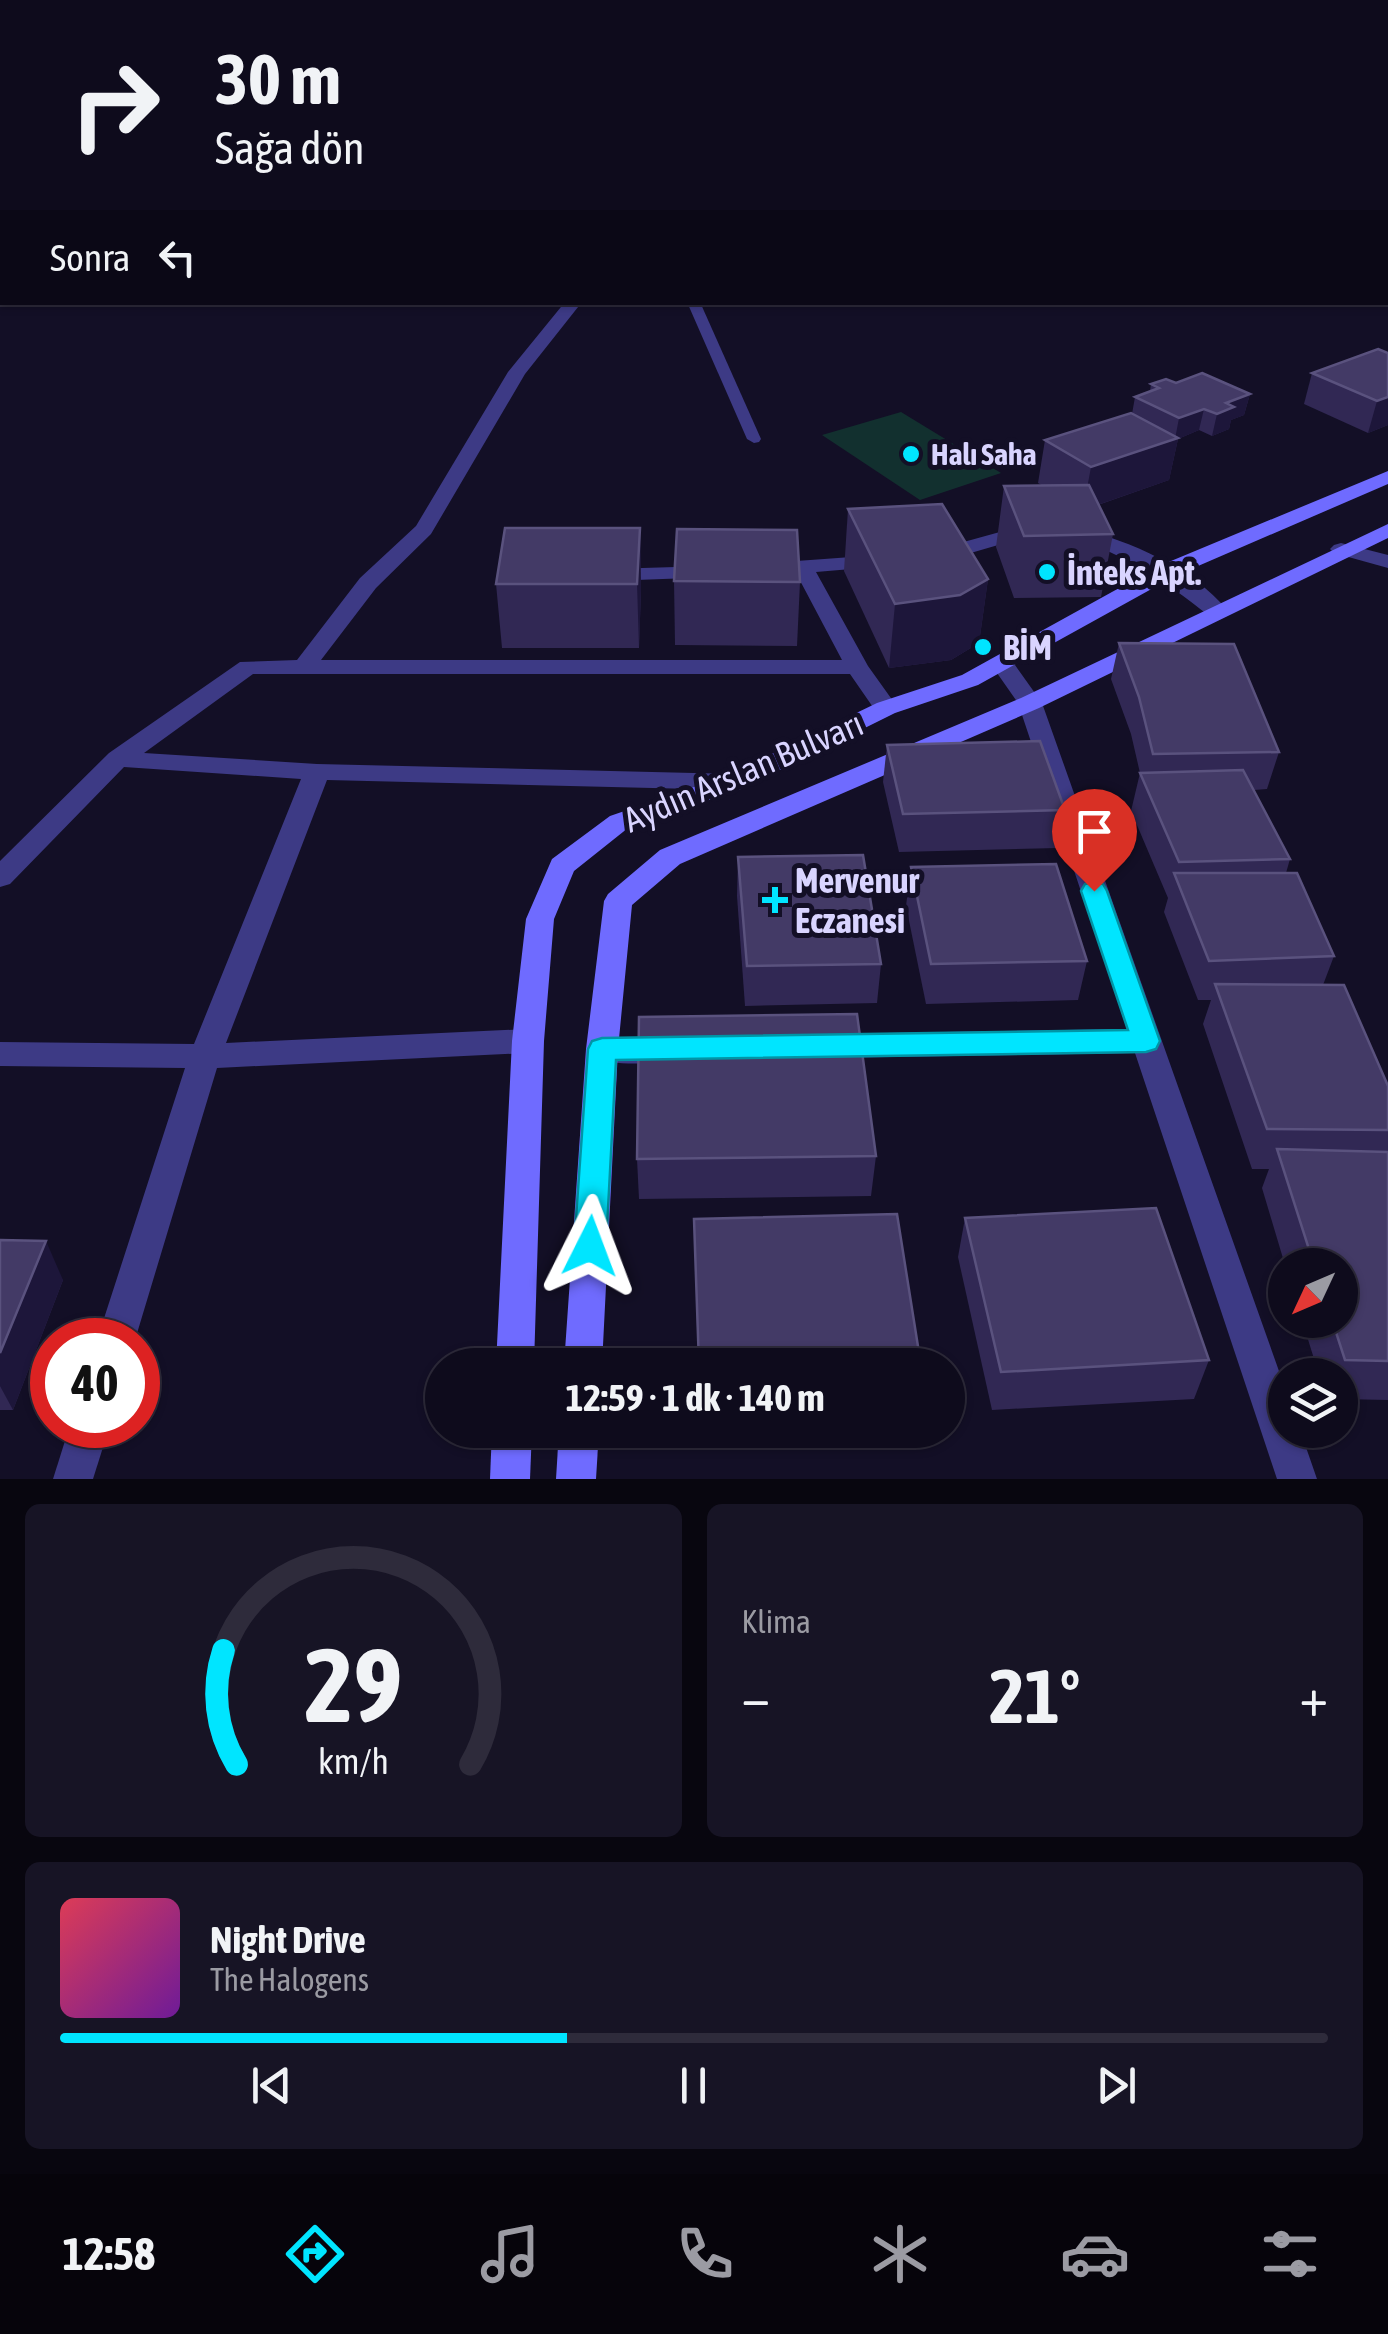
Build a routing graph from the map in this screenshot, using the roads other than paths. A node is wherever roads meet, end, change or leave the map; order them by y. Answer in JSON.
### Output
{"nodes":[{"id":1,"x":572,"y":305,"type":"edge"},
{"id":2,"x":695,"y":305,"type":"edge"},
{"id":3,"x":754,"y":440,"type":"dead end"},
{"id":4,"x":1388,"y":478,"type":"edge"},
{"id":5,"x":1388,"y":530,"type":"edge"},
{"id":6,"x":1342,"y":550,"type":"junction"},
{"id":7,"x":1388,"y":562,"type":"edge"},
{"id":8,"x":803,"y":567,"type":"junction"},
{"id":9,"x":1167,"y":572,"type":"junction"},
{"id":10,"x":586,"y":576,"type":"edge"},
{"id":11,"x":1216,"y":610,"type":"junction"},
{"id":12,"x":1002,"y":662,"type":"junction"},
{"id":13,"x":857,"y":666,"type":"junction"},
{"id":14,"x":304,"y":667,"type":"junction"},
{"id":15,"x":1030,"y":703,"type":"junction"},
{"id":16,"x":886,"y":708,"type":"junction"},
{"id":17,"x":118,"y":759,"type":"junction"},
{"id":18,"x":316,"y":772,"type":"junction"},
{"id":19,"x":735,"y":782,"type":"junction"},
{"id":20,"x":0,"y":877,"type":"edge"},
{"id":21,"x":528,"y":1041,"type":"junction"},
{"id":22,"x":1146,"y":1041,"type":"junction"},
{"id":23,"x":796,"y":1046,"type":"edge"},
{"id":24,"x":699,"y":1048,"type":"edge"},
{"id":25,"x":602,"y":1049,"type":"junction"},
{"id":26,"x":0,"y":1054,"type":"edge"},
{"id":27,"x":204,"y":1056,"type":"junction"},
{"id":28,"x":123,"y":1318,"type":"edge"},
{"id":29,"x":516,"y":1348,"type":"edge"},
{"id":30,"x":584,"y":1348,"type":"edge"},
{"id":31,"x":83,"y":1448,"type":"edge"},
{"id":32,"x":511,"y":1448,"type":"edge"},
{"id":33,"x":578,"y":1448,"type":"edge"},
{"id":34,"x":73,"y":1479,"type":"edge"},
{"id":35,"x":510,"y":1479,"type":"edge"},
{"id":36,"x":576,"y":1479,"type":"edge"},
{"id":37,"x":1298,"y":1479,"type":"edge"}],
"edges":[{"from":1,"to":14,"type":"street"},
{"from":2,"to":3,"type":"lane"},
{"from":4,"to":9,"type":"street","name":"Aydın Arslan Bulvarı"},
{"from":5,"to":6,"type":"street"},
{"from":6,"to":7,"type":"street"},
{"from":6,"to":11,"type":"street"},
{"from":8,"to":9,"type":"street"},
{"from":8,"to":10,"type":"street"},
{"from":8,"to":13,"type":"street"},
{"from":9,"to":11,"type":"street"},
{"from":9,"to":12,"type":"street","name":"Aydın Arslan Bulvarı"},
{"from":11,"to":15,"type":"street"},
{"from":12,"to":15,"type":"street"},
{"from":12,"to":16,"type":"street","name":"Aydın Arslan Bulvarı"},
{"from":13,"to":14,"type":"street"},
{"from":13,"to":16,"type":"street"},
{"from":14,"to":17,"type":"street"},
{"from":15,"to":22,"type":"street"},
{"from":15,"to":25,"type":"street"},
{"from":16,"to":19,"type":"street","name":"Aydın Arslan Bulvarı"},
{"from":17,"to":18,"type":"street"},
{"from":17,"to":20,"type":"street"},
{"from":18,"to":19,"type":"street"},
{"from":18,"to":27,"type":"street"},
{"from":19,"to":21,"type":"street","name":"Aydın Arslan Bulvarı"},
{"from":21,"to":27,"type":"street"},
{"from":21,"to":29,"type":"street","name":"Aydın Arslan Bulvarı"},
{"from":22,"to":23,"type":"street"},
{"from":22,"to":37,"type":"street"},
{"from":24,"to":25,"type":"street"},
{"from":25,"to":30,"type":"street"},
{"from":26,"to":27,"type":"street"},
{"from":27,"to":28,"type":"street"},
{"from":31,"to":34,"type":"street"},
{"from":32,"to":35,"type":"street"},
{"from":33,"to":36,"type":"street"}]}
